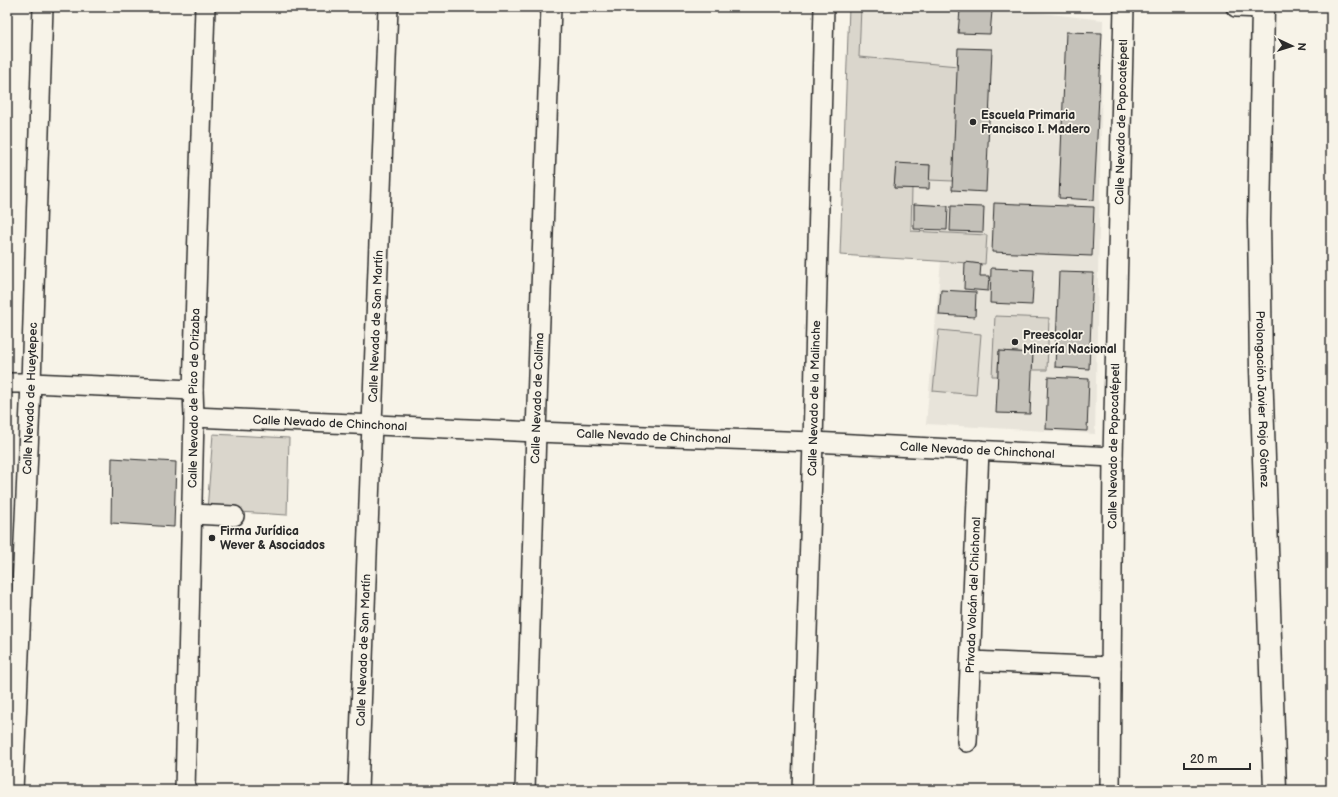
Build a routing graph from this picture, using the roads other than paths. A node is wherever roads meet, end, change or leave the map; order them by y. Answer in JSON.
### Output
{"nodes":[{"id":1,"x":43,"y":7,"type":"edge"},
{"id":2,"x":205,"y":7,"type":"edge"},
{"id":3,"x":388,"y":7,"type":"edge"},
{"id":4,"x":551,"y":7,"type":"edge"},
{"id":5,"x":824,"y":7,"type":"edge"},
{"id":6,"x":1124,"y":7,"type":"edge"},
{"id":7,"x":1236,"y":7,"type":"edge"},
{"id":8,"x":1263,"y":8,"type":"edge"},
{"id":9,"x":7,"y":383,"type":"edge"},
{"id":10,"x":31,"y":383,"type":"junction"},
{"id":11,"x":193,"y":390,"type":"junction"},
{"id":12,"x":194,"y":417,"type":"junction"},
{"id":13,"x":372,"y":425,"type":"junction"},
{"id":14,"x":536,"y":432,"type":"junction"},
{"id":15,"x":813,"y":442,"type":"junction"},
{"id":16,"x":979,"y":450,"type":"junction"},
{"id":17,"x":1113,"y":457,"type":"junction"},
{"id":18,"x":192,"y":514,"type":"junction"},
{"id":19,"x":234,"y":516,"type":"dead end"},
{"id":20,"x":971,"y":661,"type":"junction"},
{"id":21,"x":1110,"y":667,"type":"junction"},
{"id":22,"x":967,"y":742,"type":"dead end"},
{"id":23,"x":13,"y":790,"type":"edge"},
{"id":24,"x":185,"y":790,"type":"edge"},
{"id":25,"x":358,"y":790,"type":"edge"},
{"id":26,"x":525,"y":790,"type":"edge"},
{"id":27,"x":802,"y":790,"type":"edge"},
{"id":28,"x":1110,"y":790,"type":"edge"},
{"id":29,"x":1275,"y":790,"type":"edge"}],
"edges":[{"from":1,"to":10,"type":"street","name":"Calle Nevado de Hueytepec"},
{"from":2,"to":11,"type":"street","name":"Calle Nevado de Pico de Orizaba"},
{"from":3,"to":13,"type":"street","name":"Calle Nevado de San Martín"},
{"from":4,"to":14,"type":"street","name":"Calle Nevado de Colima"},
{"from":5,"to":15,"type":"street","name":"Calle Nevado de la Malinche"},
{"from":6,"to":17,"type":"street","name":"Calle Nevado de Popocatépetl"},
{"from":7,"to":8,"type":"street"},
{"from":8,"to":29,"type":"street","name":"Prolongación Javier Rojo Gómez"},
{"from":9,"to":10,"type":"street"},
{"from":10,"to":11,"type":"street"},
{"from":10,"to":23,"type":"street","name":"Calle Nevado de Hueytepec"},
{"from":11,"to":12,"type":"street","name":"Calle Nevado de Pico de Orizaba"},
{"from":12,"to":13,"type":"street","name":"Calle Nevado de Chinchonal"},
{"from":12,"to":18,"type":"street","name":"Calle Nevado de Pico de Orizaba"},
{"from":13,"to":14,"type":"street","name":"Calle Nevado de Chinchonal"},
{"from":13,"to":25,"type":"street","name":"Calle Nevado de San Martín"},
{"from":14,"to":15,"type":"street","name":"Calle Nevado de Chinchonal"},
{"from":14,"to":26,"type":"street","name":"Calle Nevado de Colima"},
{"from":15,"to":16,"type":"street","name":"Calle Nevado de Chinchonal"},
{"from":15,"to":27,"type":"street","name":"Calle Nevado de la Malinche"},
{"from":16,"to":17,"type":"street","name":"Calle Nevado de Chinchonal"},
{"from":16,"to":20,"type":"street","name":"Privada Volcán del Chichonal"},
{"from":17,"to":21,"type":"street","name":"Calle Nevado de Popocatépetl"},
{"from":18,"to":19,"type":"street"},
{"from":18,"to":24,"type":"street","name":"Calle Nevado de Pico de Orizaba"},
{"from":20,"to":21,"type":"street"},
{"from":20,"to":22,"type":"street","name":"Privada Volcán del Chichonal"},
{"from":21,"to":28,"type":"street","name":"Calle Nevado de Popocatépetl"}]}
